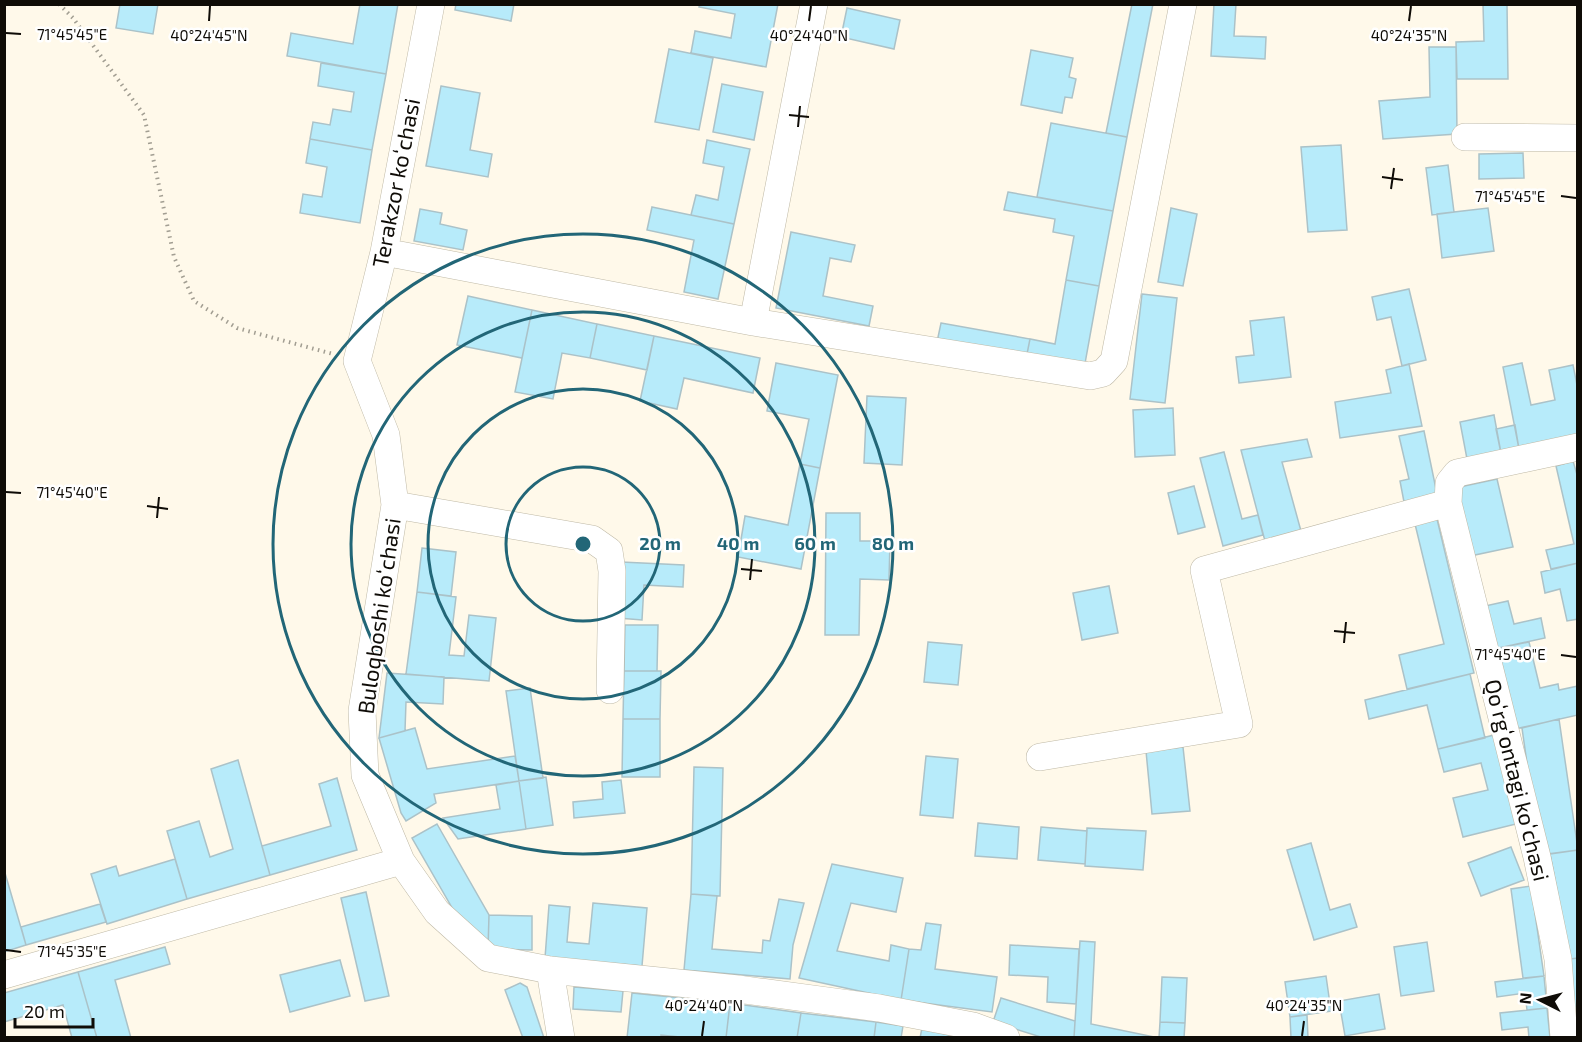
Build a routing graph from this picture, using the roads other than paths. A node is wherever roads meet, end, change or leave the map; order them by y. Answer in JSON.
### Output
{"nodes":[{"id":1,"x":430,"y":4,"type":"edge"},
{"id":2,"x":814,"y":4,"type":"edge"},
{"id":3,"x":1183,"y":4,"type":"edge"},
{"id":4,"x":1465,"y":137,"type":"dead end"},
{"id":5,"x":1578,"y":138,"type":"edge"},
{"id":6,"x":384,"y":252,"type":"junction"},
{"id":7,"x":753,"y":322,"type":"junction"},
{"id":8,"x":357,"y":361,"type":"joint"},
{"id":9,"x":1578,"y":447,"type":"edge"},
{"id":10,"x":1448,"y":503,"type":"junction"},
{"id":11,"x":395,"y":506,"type":"junction"},
{"id":12,"x":610,"y":690,"type":"dead end"},
{"id":13,"x":1040,"y":757,"type":"dead end"},
{"id":14,"x":401,"y":861,"type":"junction"},
{"id":15,"x":550,"y":970,"type":"junction"},
{"id":16,"x":4,"y":975,"type":"edge"},
{"id":17,"x":561,"y":1038,"type":"edge"},
{"id":18,"x":1006,"y":1038,"type":"edge"},
{"id":19,"x":1564,"y":1038,"type":"edge"}],
"edges":[{"from":1,"to":6,"type":"street","name":"Terakzor koʻchasi"},
{"from":2,"to":7,"type":"street"},
{"from":3,"to":7,"type":"street"},
{"from":4,"to":5,"type":"street"},
{"from":6,"to":7,"type":"street"},
{"from":6,"to":8,"type":"street","name":"Terakzor koʻchasi"},
{"from":8,"to":11,"type":"street","name":"Buloqboshi koʻchasi"},
{"from":9,"to":10,"type":"street","name":"Qoʻrgʻontagi koʻchasi"},
{"from":10,"to":13,"type":"street"},
{"from":10,"to":19,"type":"street","name":"Qoʻrgʻontagi koʻchasi"},
{"from":11,"to":12,"type":"street"},
{"from":11,"to":14,"type":"street","name":"Buloqboshi koʻchasi"},
{"from":14,"to":15,"type":"street","name":"Buloqboshi koʻchasi"},
{"from":14,"to":16,"type":"street"},
{"from":15,"to":17,"type":"street"},
{"from":15,"to":18,"type":"street","name":"Buloqboshi koʻchasi"}]}
